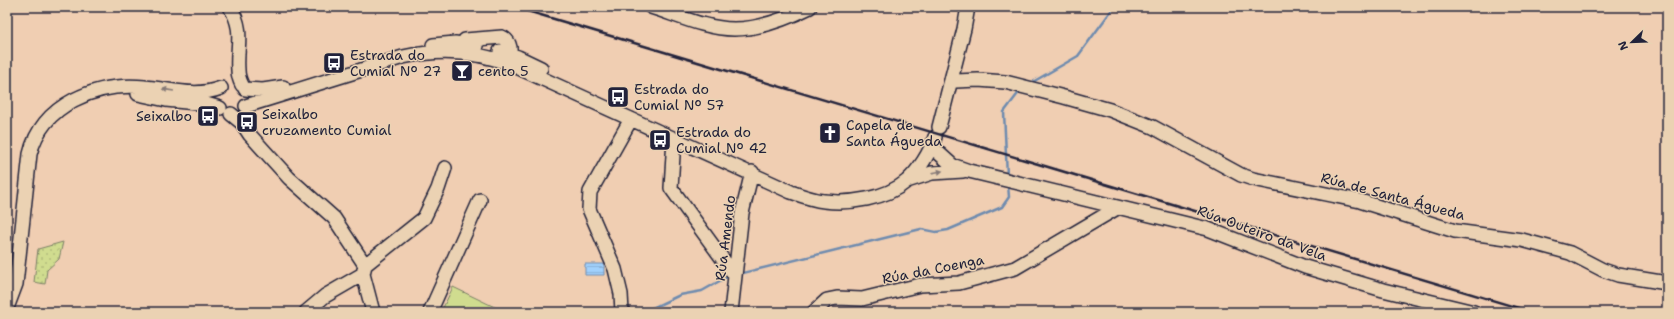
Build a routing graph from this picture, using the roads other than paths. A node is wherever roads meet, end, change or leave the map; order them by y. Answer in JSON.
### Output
{"nodes":[{"id":1,"x":230,"y":7,"type":"edge"},
{"id":2,"x":651,"y":7,"type":"edge"},
{"id":3,"x":810,"y":7,"type":"edge"},
{"id":4,"x":968,"y":7,"type":"edge"},
{"id":5,"x":975,"y":7,"type":"edge"},
{"id":6,"x":492,"y":46,"type":"junction"},
{"id":7,"x":419,"y":54,"type":"junction"},
{"id":8,"x":509,"y":56,"type":"junction"},
{"id":9,"x":238,"y":71,"type":"junction"},
{"id":10,"x":543,"y":78,"type":"junction"},
{"id":11,"x":956,"y":81,"type":"junction"},
{"id":12,"x":224,"y":86,"type":"junction"},
{"id":13,"x":243,"y":87,"type":"junction"},
{"id":14,"x":236,"y":112,"type":"junction"},
{"id":15,"x":631,"y":119,"type":"junction"},
{"id":16,"x":937,"y":133,"type":"junction"},
{"id":17,"x":688,"y":137,"type":"junction"},
{"id":18,"x":674,"y":139,"type":"junction"},
{"id":19,"x":445,"y":168,"type":"dead end"},
{"id":20,"x":916,"y":170,"type":"junction"},
{"id":21,"x":969,"y":171,"type":"junction"},
{"id":22,"x":752,"y":173,"type":"junction"},
{"id":23,"x":907,"y":181,"type":"junction"},
{"id":24,"x":793,"y":184,"type":"junction"},
{"id":25,"x":480,"y":200,"type":"dead end"},
{"id":26,"x":1117,"y":208,"type":"junction"},
{"id":27,"x":364,"y":270,"type":"junction"},
{"id":28,"x":735,"y":276,"type":"junction"},
{"id":29,"x":1667,"y":283,"type":"edge"},
{"id":30,"x":12,"y":289,"type":"edge"},
{"id":31,"x":7,"y":308,"type":"edge"},
{"id":32,"x":733,"y":311,"type":"edge"},
{"id":33,"x":10,"y":312,"type":"edge"},
{"id":34,"x":15,"y":312,"type":"edge"},
{"id":35,"x":306,"y":312,"type":"edge"},
{"id":36,"x":373,"y":312,"type":"edge"},
{"id":37,"x":430,"y":312,"type":"edge"},
{"id":38,"x":622,"y":312,"type":"edge"},
{"id":39,"x":814,"y":312,"type":"edge"},
{"id":40,"x":1474,"y":312,"type":"edge"}],
"edges":[{"from":1,"to":9,"type":"street"},
{"from":2,"to":3,"type":"street"},
{"from":4,"to":16,"type":"street"},
{"from":5,"to":11,"type":"street"},
{"from":6,"to":7,"type":"street"},
{"from":6,"to":8,"type":"street"},
{"from":6,"to":13,"type":"street"},
{"from":7,"to":10,"type":"street"},
{"from":7,"to":14,"type":"street"},
{"from":8,"to":10,"type":"street"},
{"from":8,"to":17,"type":"street"},
{"from":9,"to":12,"type":"street"},
{"from":9,"to":13,"type":"street"},
{"from":10,"to":15,"type":"street"},
{"from":11,"to":16,"type":"street"},
{"from":11,"to":29,"type":"street","name":"Rúa de Santa Águeda"},
{"from":12,"to":13,"type":"street"},
{"from":12,"to":14,"type":"street"},
{"from":12,"to":30,"type":"street","one_way":true},
{"from":13,"to":14,"type":"street"},
{"from":14,"to":27,"type":"street"},
{"from":14,"to":34,"type":"street"},
{"from":15,"to":18,"type":"street"},
{"from":15,"to":38,"type":"street"},
{"from":16,"to":20,"type":"street"},
{"from":16,"to":21,"type":"street"},
{"from":17,"to":22,"type":"street"},
{"from":17,"to":24,"type":"street"},
{"from":18,"to":22,"type":"street"},
{"from":18,"to":28,"type":"street"},
{"from":19,"to":27,"type":"street"},
{"from":20,"to":23,"type":"street"},
{"from":20,"to":24,"type":"street"},
{"from":23,"to":21,"type":"street","one_way":true},
{"from":21,"to":26,"type":"street","name":"Rúa Outeiro da Vela"},
{"from":22,"to":23,"type":"street"},
{"from":22,"to":24,"type":"street"},
{"from":22,"to":28,"type":"street","name":"Rúa Amendo"},
{"from":25,"to":37,"type":"street"},
{"from":26,"to":39,"type":"street","name":"Rúa da Coenga"},
{"from":26,"to":40,"type":"street","name":"Rúa Outeiro da Vela"},
{"from":27,"to":35,"type":"street"},
{"from":27,"to":36,"type":"street"},
{"from":28,"to":32,"type":"street","name":"Rúa Amendo"},
{"from":30,"to":31,"type":"street"},
{"from":30,"to":33,"type":"street"}]}
